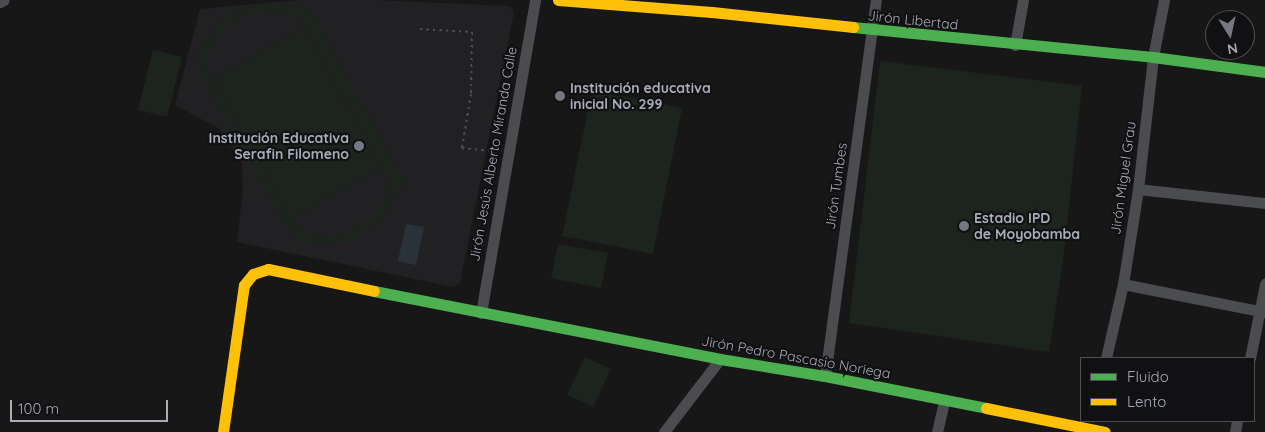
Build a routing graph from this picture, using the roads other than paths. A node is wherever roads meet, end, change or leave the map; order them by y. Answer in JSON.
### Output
{"nodes":[{"id":1,"x":4,"y":0,"type":"edge"},
{"id":2,"x":535,"y":0,"type":"edge"},
{"id":3,"x":558,"y":0,"type":"edge"},
{"id":4,"x":714,"y":0,"type":"edge"},
{"id":5,"x":876,"y":0,"type":"edge"},
{"id":6,"x":1023,"y":0,"type":"edge"},
{"id":7,"x":1164,"y":0,"type":"edge"},
{"id":8,"x":0,"y":2,"type":"edge"},
{"id":9,"x":712,"y":12,"type":"junction"},
{"id":10,"x":872,"y":31,"type":"junction"},
{"id":11,"x":1015,"y":45,"type":"junction"},
{"id":12,"x":1153,"y":57,"type":"junction"},
{"id":13,"x":1265,"y":72,"type":"edge"},
{"id":14,"x":1138,"y":189,"type":"junction"},
{"id":15,"x":1265,"y":203,"type":"edge"},
{"id":16,"x":1123,"y":284,"type":"junction"},
{"id":17,"x":1265,"y":284,"type":"edge"},
{"id":18,"x":1263,"y":311,"type":"edge"},
{"id":19,"x":481,"y":313,"type":"junction"},
{"id":20,"x":1106,"y":357,"type":"edge"},
{"id":21,"x":1250,"y":357,"type":"edge"},
{"id":22,"x":720,"y":359,"type":"junction"},
{"id":23,"x":825,"y":376,"type":"junction"},
{"id":24,"x":944,"y":401,"type":"junction"},
{"id":25,"x":1091,"y":427,"type":"edge"},
{"id":26,"x":224,"y":432,"type":"edge"},
{"id":27,"x":664,"y":432,"type":"edge"},
{"id":28,"x":938,"y":432,"type":"edge"},
{"id":29,"x":1105,"y":432,"type":"edge"}],
"edges":[{"from":1,"to":8,"type":"street"},
{"from":2,"to":19,"type":"street","name":"Jirón Jesús Alberto Miranda Calle"},
{"from":3,"to":9,"type":"street","name":"Jirón Libertad"},
{"from":4,"to":9,"type":"street"},
{"from":5,"to":10,"type":"street","name":"Jirón Tumbes"},
{"from":6,"to":11,"type":"street"},
{"from":7,"to":12,"type":"street","name":"Jirón Miguel Grau"},
{"from":9,"to":10,"type":"street","name":"Jirón Libertad"},
{"from":10,"to":11,"type":"street","name":"Jirón Libertad"},
{"from":10,"to":23,"type":"street","name":"Jirón Tumbes"},
{"from":11,"to":12,"type":"street","name":"Jirón Libertad"},
{"from":12,"to":13,"type":"street","name":"Jirón Libertad"},
{"from":12,"to":14,"type":"street","name":"Jirón Miguel Grau"},
{"from":14,"to":15,"type":"street"},
{"from":14,"to":16,"type":"street","name":"Jirón Miguel Grau"},
{"from":16,"to":18,"type":"street"},
{"from":16,"to":20,"type":"street","name":"Jirón Miguel Grau"},
{"from":17,"to":18,"type":"street"},
{"from":18,"to":21,"type":"street"},
{"from":19,"to":22,"type":"street","name":"Jirón Pedro Pascasio Noriega"},
{"from":19,"to":26,"type":"street","name":"Jirón Pedro Pascasio Noriega"},
{"from":22,"to":23,"type":"street","name":"Jirón Pedro Pascasio Noriega"},
{"from":22,"to":27,"type":"street"},
{"from":23,"to":24,"type":"street","name":"Jirón Pedro Pascasio Noriega"},
{"from":24,"to":25,"type":"street","name":"Jirón Pedro Pascasio Noriega"},
{"from":24,"to":28,"type":"street"},
{"from":25,"to":29,"type":"street","name":"Jirón Pedro Pascasio Noriega"}]}
